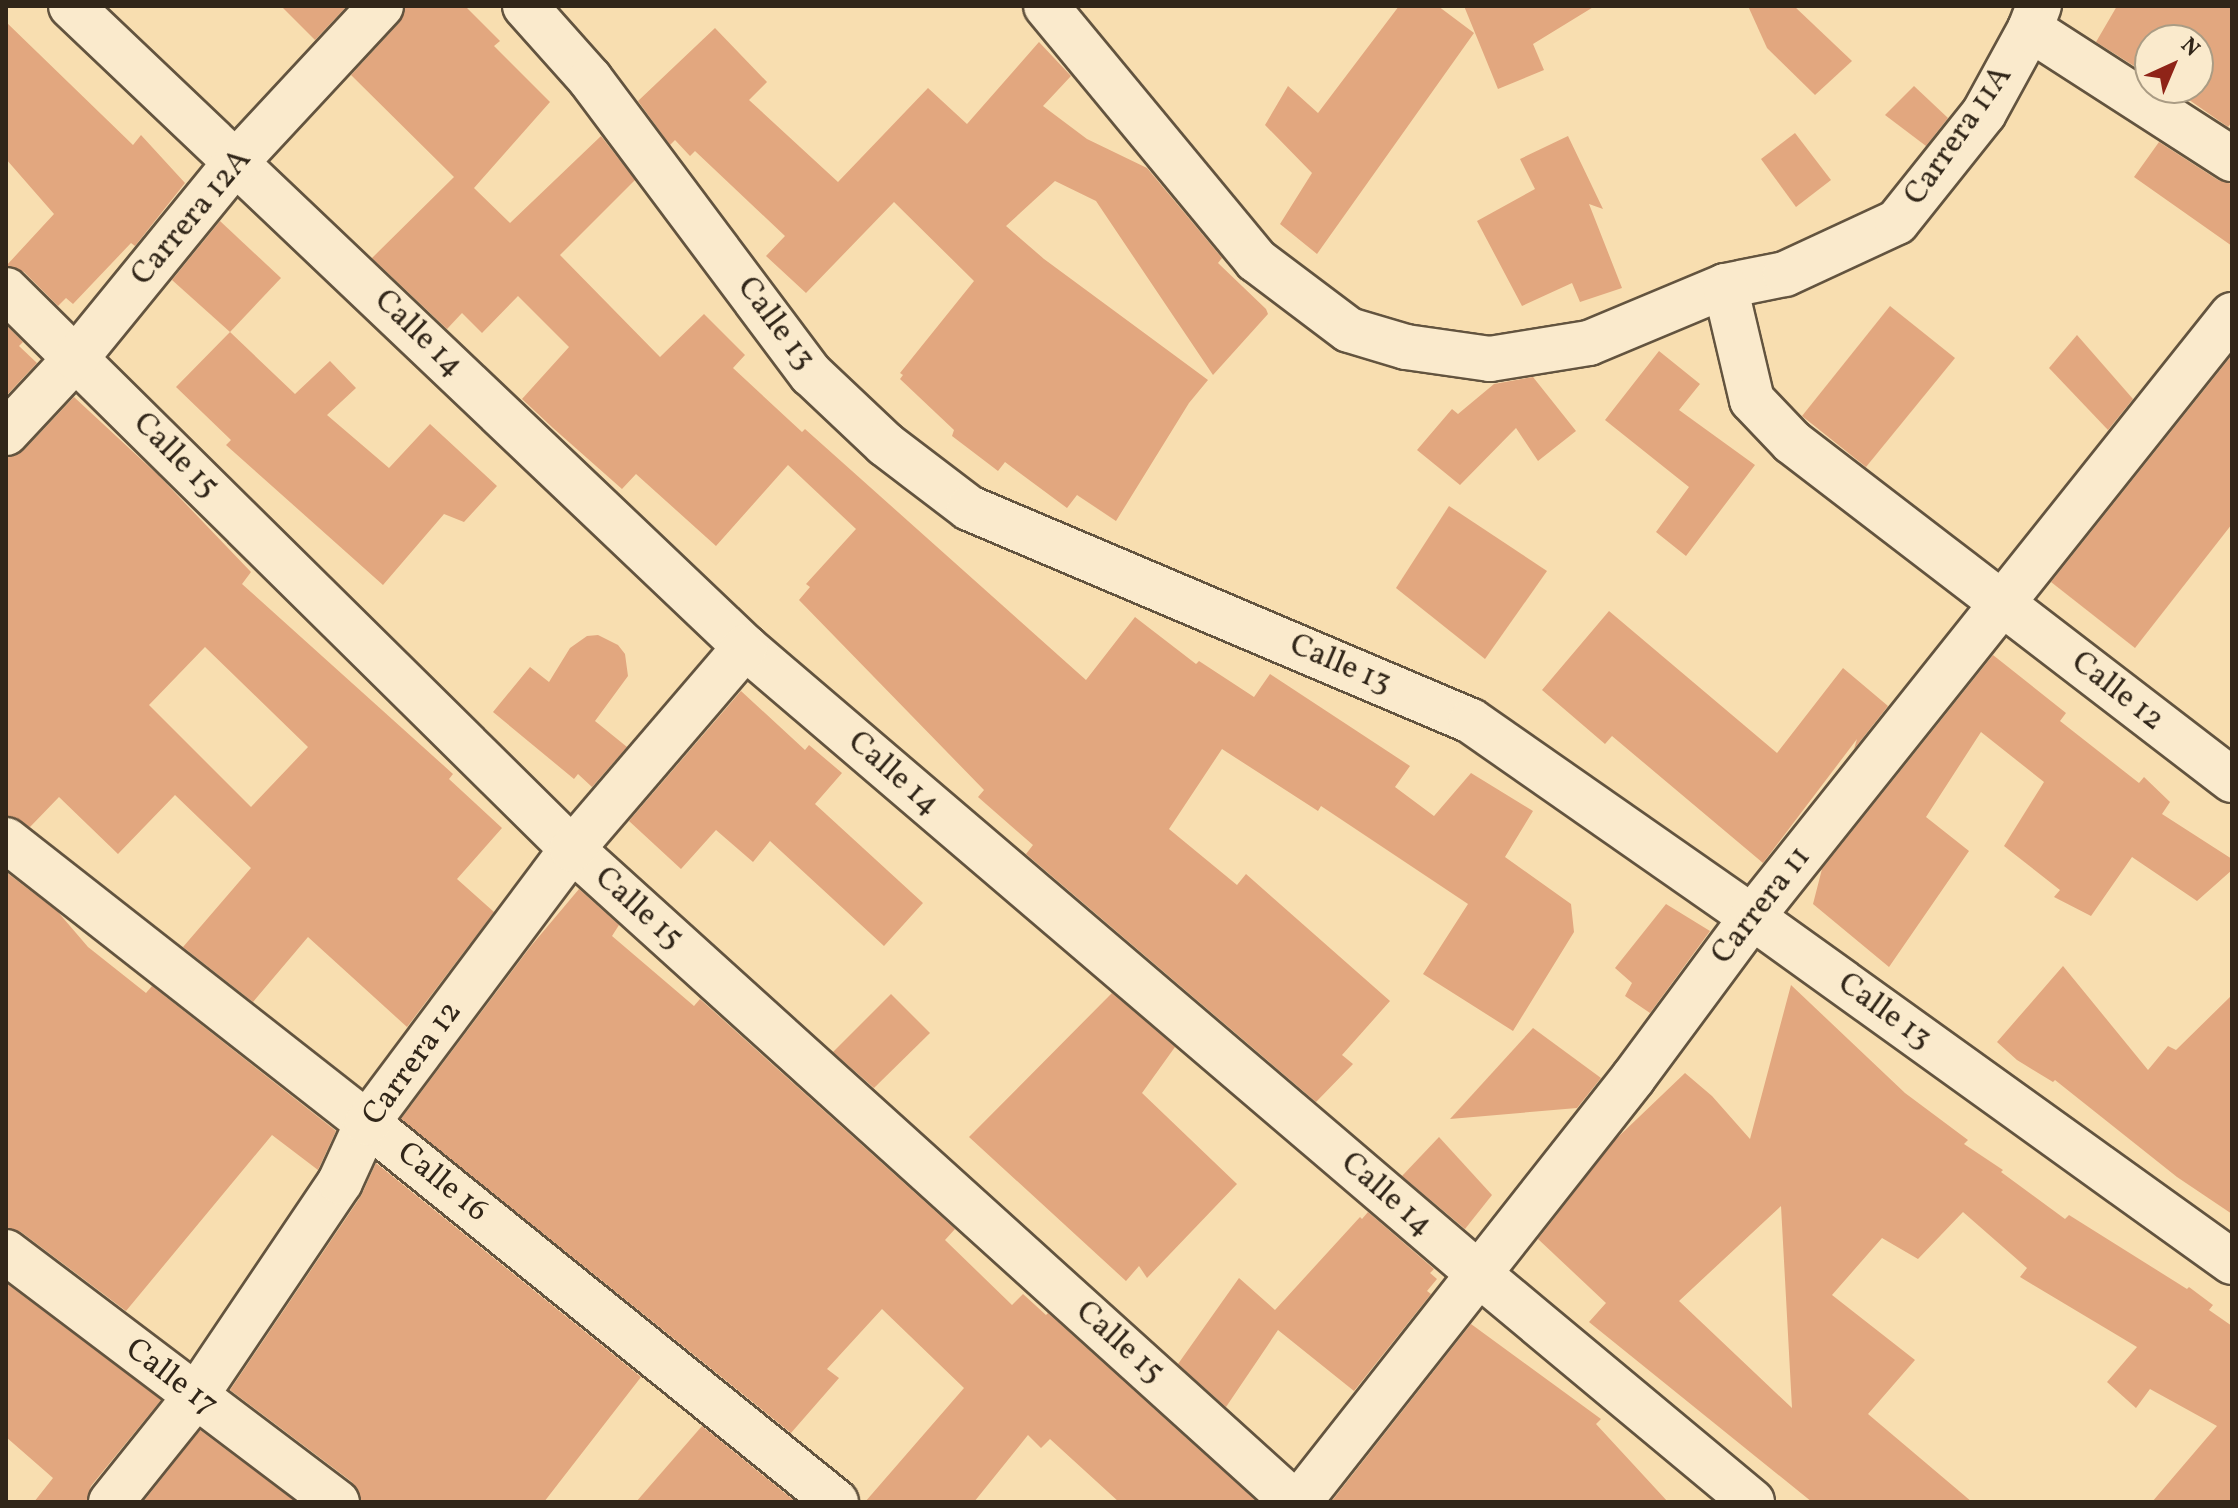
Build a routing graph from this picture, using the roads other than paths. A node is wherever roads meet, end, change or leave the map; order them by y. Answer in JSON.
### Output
{"nodes":[{"id":1,"x":71,"y":6,"type":"edge"},
{"id":2,"x":381,"y":6,"type":"edge"},
{"id":3,"x":525,"y":6,"type":"edge"},
{"id":4,"x":1046,"y":6,"type":"edge"},
{"id":5,"x":2034,"y":18,"type":"edge"},
{"id":6,"x":2232,"y":159,"type":"edge"},
{"id":7,"x":236,"y":162,"type":"junction"},
{"id":8,"x":1725,"y":286,"type":"junction"},
{"id":9,"x":6,"y":290,"type":"edge"},
{"id":10,"x":2232,"y":315,"type":"edge"},
{"id":11,"x":76,"y":358,"type":"junction"},
{"id":12,"x":6,"y":433,"type":"edge"},
{"id":13,"x":2002,"y":603,"type":"junction"},
{"id":14,"x":745,"y":647,"type":"junction"},
{"id":15,"x":2232,"y":780,"type":"edge"},
{"id":16,"x":6,"y":840,"type":"edge"},
{"id":17,"x":572,"y":849,"type":"junction"},
{"id":18,"x":1752,"y":917,"type":"junction"},
{"id":19,"x":367,"y":1123,"type":"junction"},
{"id":20,"x":6,"y":1252,"type":"edge"},
{"id":21,"x":2232,"y":1262,"type":"edge"},
{"id":22,"x":1480,"y":1275,"type":"junction"},
{"id":23,"x":195,"y":1397,"type":"junction"},
{"id":24,"x":111,"y":1502,"type":"edge"},
{"id":25,"x":337,"y":1502,"type":"edge"},
{"id":26,"x":836,"y":1502,"type":"edge"},
{"id":27,"x":1296,"y":1502,"type":"edge"},
{"id":28,"x":1752,"y":1502,"type":"edge"}],
"edges":[{"from":1,"to":7,"type":"street","name":"Calle 14"},
{"from":2,"to":7,"type":"street","name":"Carrera 12A"},
{"from":3,"to":18,"type":"street","name":"Calle 13"},
{"from":4,"to":8,"type":"street"},
{"from":5,"to":6,"type":"street"},
{"from":5,"to":8,"type":"street","name":"Carrera 11A"},
{"from":7,"to":11,"type":"street","name":"Carrera 12A"},
{"from":7,"to":14,"type":"street","name":"Calle 14"},
{"from":8,"to":13,"type":"street","name":"Calle 12"},
{"from":9,"to":11,"type":"street","name":"Calle 15"},
{"from":10,"to":13,"type":"street","name":"Carrera 11"},
{"from":11,"to":12,"type":"street","name":"Carrera 12A"},
{"from":11,"to":17,"type":"street","name":"Calle 15"},
{"from":13,"to":15,"type":"street","name":"Calle 12"},
{"from":13,"to":18,"type":"street","name":"Carrera 11"},
{"from":14,"to":17,"type":"street","name":"Carrera 12"},
{"from":14,"to":22,"type":"street","name":"Calle 14"},
{"from":16,"to":19,"type":"street","name":"Calle 16"},
{"from":17,"to":19,"type":"street","name":"Carrera 12"},
{"from":17,"to":27,"type":"street","name":"Calle 15"},
{"from":18,"to":21,"type":"street","name":"Calle 13"},
{"from":18,"to":22,"type":"street","name":"Carrera 11"},
{"from":19,"to":23,"type":"street","name":"Carrera 12"},
{"from":19,"to":26,"type":"street","name":"Calle 16"},
{"from":20,"to":23,"type":"street","name":"Calle 17"},
{"from":22,"to":27,"type":"street","name":"Carrera 11"},
{"from":22,"to":28,"type":"street","name":"Calle 14"},
{"from":23,"to":24,"type":"street","name":"Carrera 12"},
{"from":23,"to":25,"type":"street","name":"Calle 17"}]}
